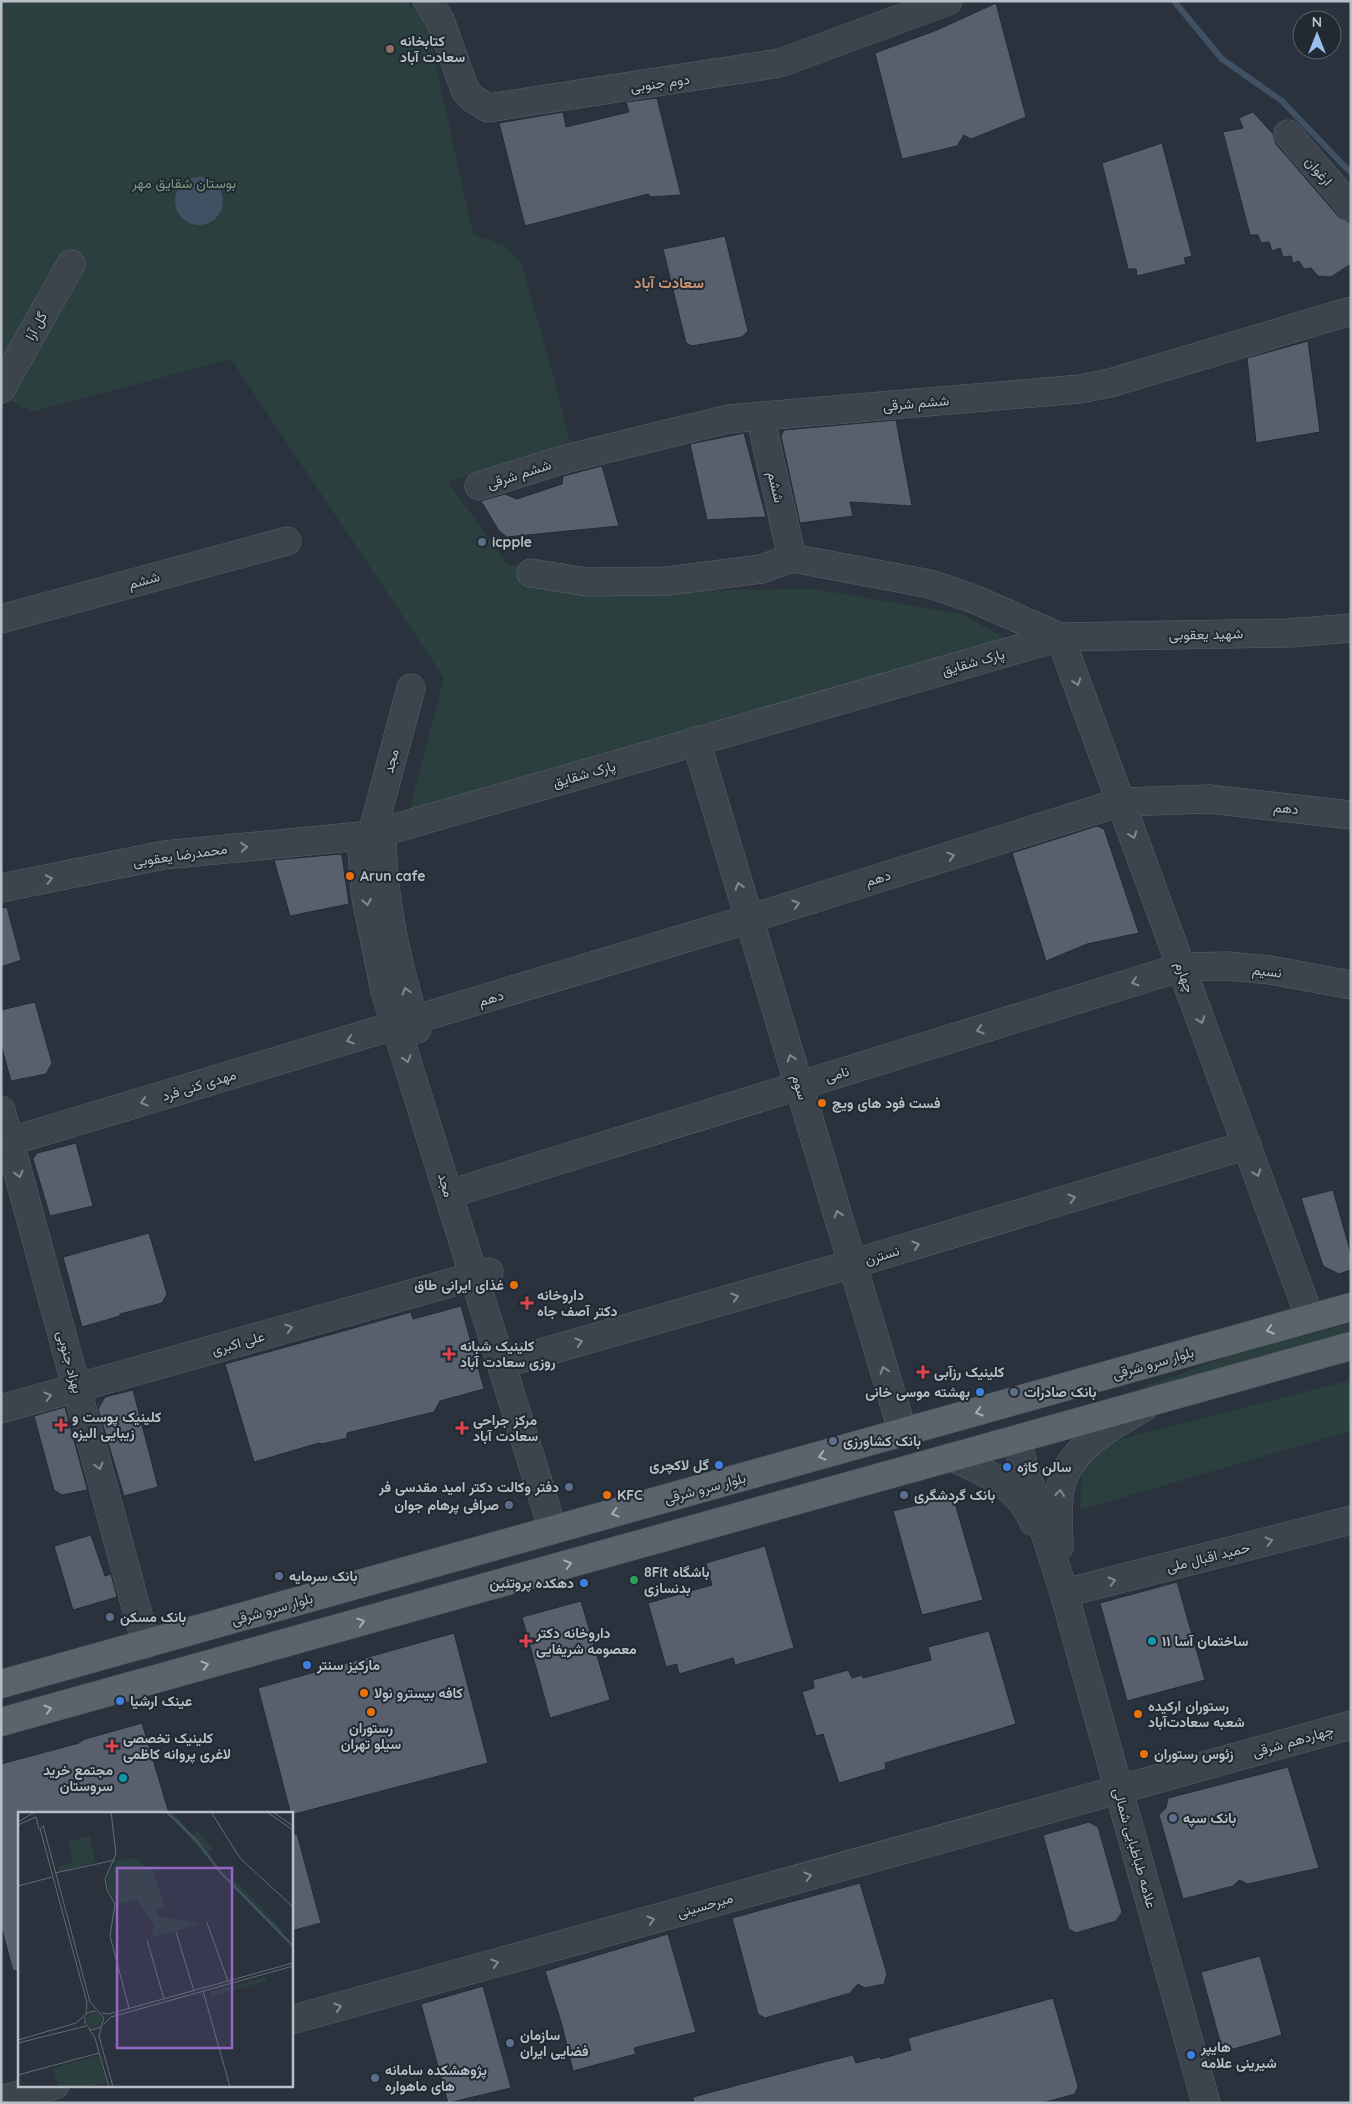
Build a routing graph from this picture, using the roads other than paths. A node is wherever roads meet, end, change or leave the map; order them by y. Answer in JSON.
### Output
{"nodes":[{"id":1,"x":427,"y":1,"type":"edge"},
{"id":2,"x":948,"y":1,"type":"edge"},
{"id":3,"x":1288,"y":134,"type":"dead end"},
{"id":4,"x":1351,"y":206,"type":"edge"},
{"id":5,"x":70,"y":264,"type":"dead end"},
{"id":6,"x":1351,"y":311,"type":"edge"},
{"id":7,"x":1,"y":389,"type":"edge"},
{"id":8,"x":760,"y":416,"type":"junction"},
{"id":9,"x":479,"y":486,"type":"dead end"},
{"id":10,"x":287,"y":541,"type":"dead end"},
{"id":11,"x":792,"y":558,"type":"junction"},
{"id":12,"x":531,"y":573,"type":"dead end"},
{"id":13,"x":1,"y":619,"type":"edge"},
{"id":14,"x":1351,"y":628,"type":"edge"},
{"id":15,"x":1060,"y":637,"type":"junction"},
{"id":16,"x":411,"y":688,"type":"dead end"},
{"id":17,"x":696,"y":741,"type":"junction"},
{"id":18,"x":1121,"y":802,"type":"junction"},
{"id":19,"x":1351,"y":815,"type":"edge"},
{"id":20,"x":371,"y":834,"type":"junction"},
{"id":21,"x":1,"y":888,"type":"edge"},
{"id":22,"x":750,"y":919,"type":"junction"},
{"id":23,"x":1182,"y":967,"type":"junction"},
{"id":24,"x":1351,"y":985,"type":"edge"},
{"id":25,"x":406,"y":1023,"type":"junction"},
{"id":26,"x":799,"y":1086,"type":"junction"},
{"id":27,"x":1,"y":1110,"type":"edge"},
{"id":28,"x":6,"y":1143,"type":"edge"},
{"id":29,"x":1247,"y":1145,"type":"junction"},
{"id":30,"x":457,"y":1192,"type":"junction"},
{"id":31,"x":852,"y":1264,"type":"junction"},
{"id":32,"x":482,"y":1274,"type":"junction"},
{"id":33,"x":1351,"y":1307,"type":"edge"},
{"id":34,"x":1310,"y":1318,"type":"junction"},
{"id":35,"x":1351,"y":1346,"type":"edge"},
{"id":36,"x":508,"y":1362,"type":"junction"},
{"id":37,"x":78,"y":1388,"type":"junction"},
{"id":38,"x":1151,"y":1402,"type":"junction"},
{"id":39,"x":1007,"y":1404,"type":"junction"},
{"id":40,"x":1,"y":1410,"type":"edge"},
{"id":41,"x":903,"y":1433,"type":"junction"},
{"id":42,"x":1016,"y":1440,"type":"junction"},
{"id":43,"x":952,"y":1457,"type":"junction"},
{"id":44,"x":1351,"y":1520,"type":"edge"},
{"id":45,"x":559,"y":1528,"type":"junction"},
{"id":46,"x":1064,"y":1593,"type":"junction"},
{"id":47,"x":146,"y":1644,"type":"junction"},
{"id":48,"x":1,"y":1684,"type":"edge"},
{"id":49,"x":1,"y":1722,"type":"edge"},
{"id":50,"x":1351,"y":1725,"type":"edge"},
{"id":51,"x":1119,"y":1790,"type":"junction"},
{"id":52,"x":292,"y":2020,"type":"edge"},
{"id":53,"x":51,"y":2086,"type":"edge"},
{"id":54,"x":1,"y":2100,"type":"edge"},
{"id":55,"x":1206,"y":2103,"type":"edge"}],
"edges":[{"from":1,"to":2,"type":"street","name":"دوم جنوبی"},
{"from":3,"to":4,"type":"street","name":"ارغوان"},
{"from":5,"to":7,"type":"street","name":"گل آرا"},
{"from":6,"to":8,"type":"street","name":"ششم شرقی"},
{"from":8,"to":9,"type":"street","name":"ششم شرقی"},
{"from":8,"to":11,"type":"street","name":"ششم"},
{"from":10,"to":13,"type":"street","name":"ششم"},
{"from":11,"to":12,"type":"street"},
{"from":11,"to":15,"type":"street"},
{"from":14,"to":15,"type":"street","name":"شهید یعقوبی"},
{"from":15,"to":17,"type":"street","name":"پارک شقایق"},
{"from":15,"to":18,"type":"street","name":"چهارم","one_way":true},
{"from":16,"to":20,"type":"street","name":"مجد"},
{"from":17,"to":20,"type":"street","name":"پارک شقایق"},
{"from":22,"to":17,"type":"street","name":"سوم","one_way":true},
{"from":18,"to":19,"type":"street","name":"دهم"},
{"from":22,"to":18,"type":"street","name":"دهم","one_way":true},
{"from":18,"to":23,"type":"street","name":"چهارم","one_way":true},
{"from":21,"to":20,"type":"street","name":"محمدرضا یعقوبی","one_way":true},
{"from":20,"to":25,"type":"street","name":"مجد"},
{"from":22,"to":25,"type":"street","name":"دهم"},
{"from":26,"to":22,"type":"street","name":"سوم","one_way":true},
{"from":23,"to":24,"type":"street","name":"نسیم"},
{"from":23,"to":26,"type":"street","name":"نامی","one_way":true},
{"from":23,"to":29,"type":"street","name":"چهارم","one_way":true},
{"from":25,"to":28,"type":"street","name":"مهدی کنی فرد","one_way":true},
{"from":25,"to":30,"type":"street","name":"مجد"},
{"from":26,"to":30,"type":"street","name":"نامی"},
{"from":31,"to":26,"type":"street","name":"سوم","one_way":true},
{"from":27,"to":28,"type":"street","name":"بهزاد جنوبی"},
{"from":28,"to":37,"type":"street","name":"بهزاد جنوبی","one_way":true},
{"from":31,"to":29,"type":"street","name":"نسترن","one_way":true},
{"from":29,"to":34,"type":"street","name":"چهارم","one_way":true},
{"from":30,"to":32,"type":"street","name":"مجد"},
{"from":36,"to":31,"type":"street","name":"نسترن","one_way":true},
{"from":41,"to":31,"type":"street","name":"سوم","one_way":true},
{"from":32,"to":36,"type":"street","name":"مجد"},
{"from":37,"to":32,"type":"street","name":"علی اکبری","one_way":true},
{"from":33,"to":34,"type":"main road","name":"بلوار سرو شرقی"},
{"from":34,"to":39,"type":"main road","name":"بلوار سرو شرقی","one_way":true},
{"from":35,"to":38,"type":"main road"},
{"from":36,"to":45,"type":"street","name":"مجد"},
{"from":40,"to":37,"type":"street","name":"علی اکبری","one_way":true},
{"from":37,"to":47,"type":"street","name":"بهزاد جنوبی","one_way":true},
{"from":38,"to":42,"type":"main road"},
{"from":46,"to":38,"type":"street","name":"علامه طباطبایی شمالی","one_way":true},
{"from":39,"to":41,"type":"main road","name":"بلوار سرو شرقی","one_way":true},
{"from":39,"to":42,"type":"main road"},
{"from":41,"to":45,"type":"main road","name":"بلوار سرو شرقی","one_way":true},
{"from":42,"to":43,"type":"main road"},
{"from":42,"to":46,"type":"street","name":"علامه طباطبایی شمالی"},
{"from":43,"to":46,"type":"street","name":"علامه طباطبایی شمالی"},
{"from":49,"to":43,"type":"main road","one_way":true},
{"from":46,"to":44,"type":"street","name":"حمید اقبال ملی","one_way":true},
{"from":45,"to":47,"type":"main road","name":"بلوار سرو شرقی"},
{"from":46,"to":51,"type":"street","name":"علامه طباطبایی شمالی"},
{"from":47,"to":48,"type":"main road","name":"بلوار سرو شرقی"},
{"from":50,"to":51,"type":"street","name":"چهاردهم شرقی"},
{"from":52,"to":51,"type":"street","name":"میرحسینی","one_way":true},
{"from":51,"to":55,"type":"street","name":"علامه طباطبایی شمالی"},
{"from":53,"to":54,"type":"street"}]}
